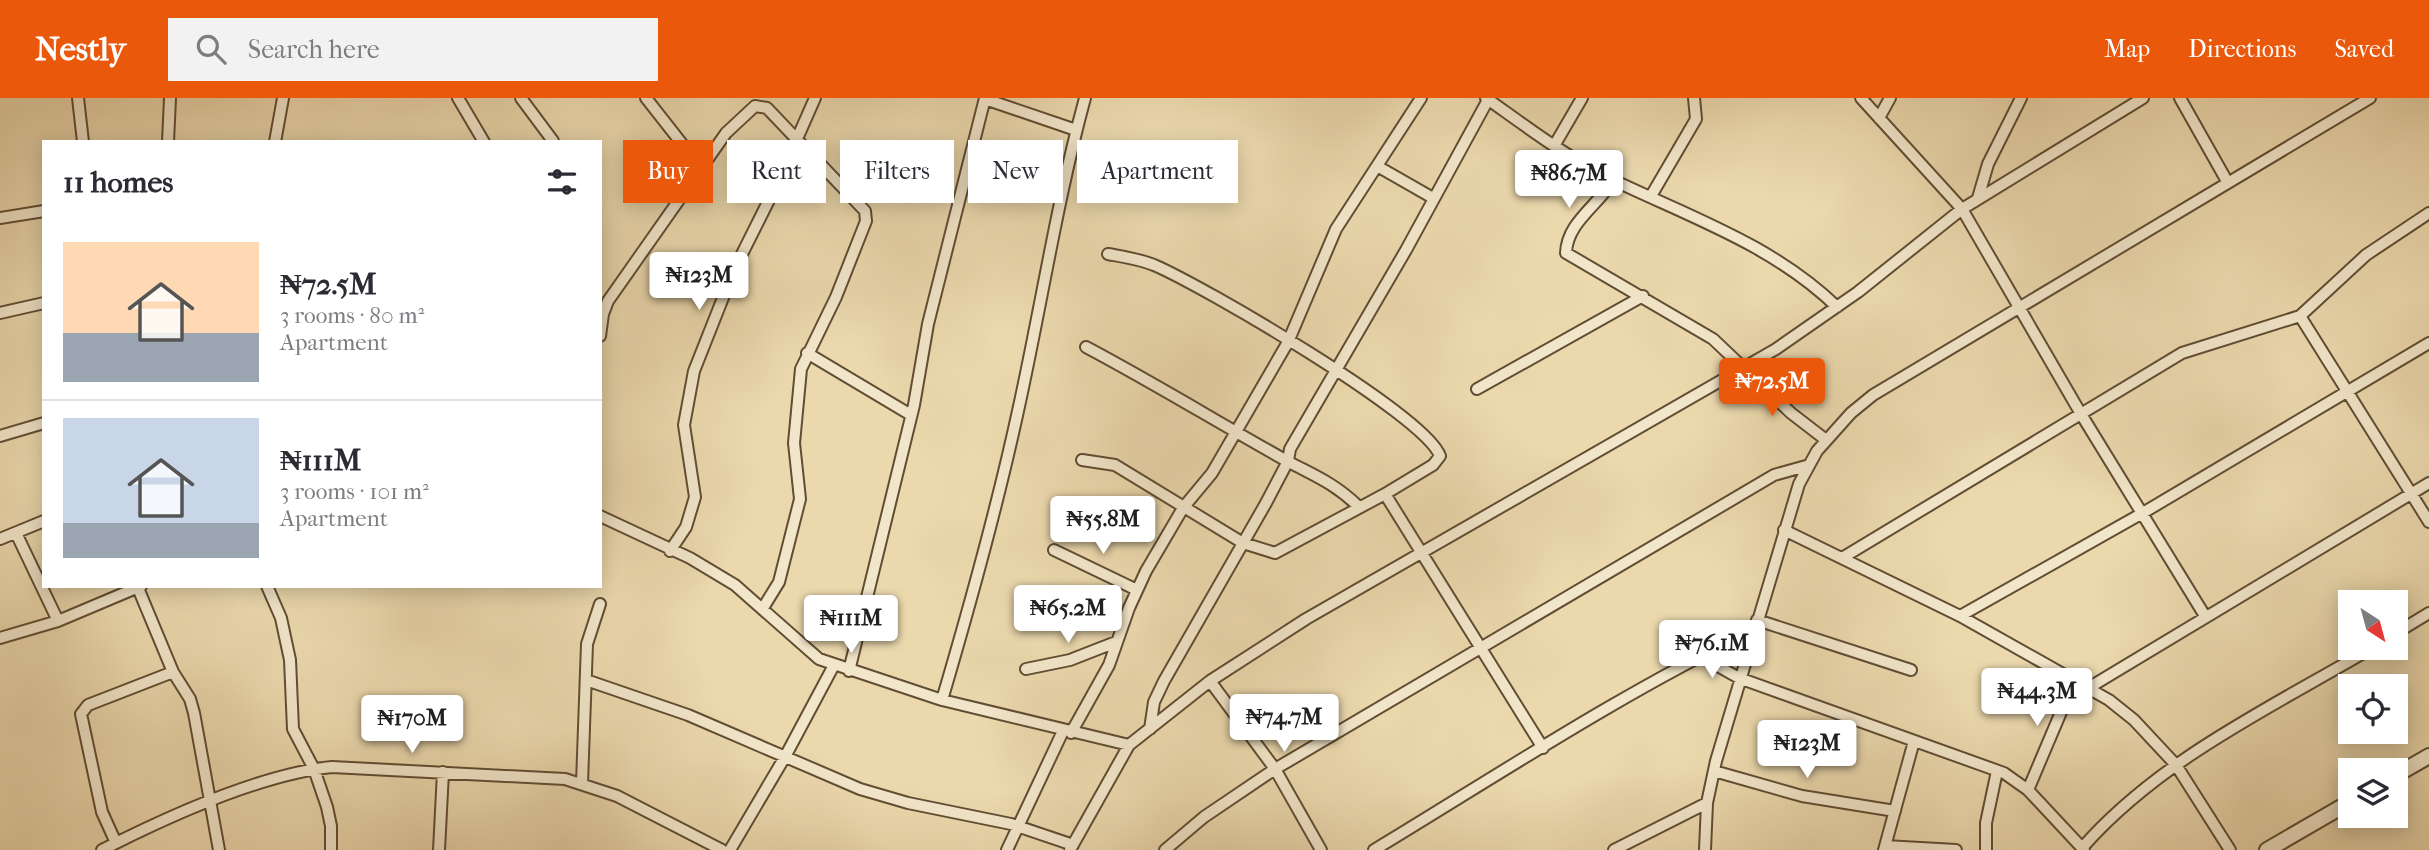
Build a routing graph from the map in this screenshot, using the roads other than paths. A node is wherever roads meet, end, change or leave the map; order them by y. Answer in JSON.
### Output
{"nodes":[{"id":1,"x":78,"y":98,"type":"edge"},
{"id":2,"x":170,"y":98,"type":"edge"},
{"id":3,"x":283,"y":98,"type":"edge"},
{"id":4,"x":458,"y":98,"type":"edge"},
{"id":5,"x":521,"y":98,"type":"edge"},
{"id":6,"x":646,"y":98,"type":"edge"},
{"id":7,"x":815,"y":98,"type":"edge"},
{"id":8,"x":985,"y":98,"type":"edge"},
{"id":9,"x":1085,"y":98,"type":"edge"},
{"id":10,"x":1421,"y":98,"type":"edge"},
{"id":11,"x":1488,"y":98,"type":"edge"},
{"id":12,"x":1582,"y":98,"type":"edge"},
{"id":13,"x":1694,"y":98,"type":"edge"},
{"id":14,"x":1861,"y":98,"type":"edge"},
{"id":15,"x":1890,"y":98,"type":"edge"},
{"id":16,"x":2021,"y":98,"type":"edge"},
{"id":17,"x":2143,"y":98,"type":"edge"},
{"id":18,"x":2180,"y":98,"type":"edge"},
{"id":19,"x":2370,"y":98,"type":"edge"},
{"id":20,"x":1879,"y":118,"type":"junction"},
{"id":21,"x":1076,"y":130,"type":"junction"},
{"id":22,"x":797,"y":139,"type":"junction"},
{"id":23,"x":83,"y":140,"type":"edge"},
{"id":24,"x":168,"y":140,"type":"edge"},
{"id":25,"x":275,"y":140,"type":"edge"},
{"id":26,"x":483,"y":140,"type":"edge"},
{"id":27,"x":552,"y":140,"type":"edge"},
{"id":28,"x":679,"y":140,"type":"edge"},
{"id":29,"x":1554,"y":146,"type":"junction"},
{"id":30,"x":713,"y":151,"type":"edge"},
{"id":31,"x":1377,"y":166,"type":"junction"},
{"id":32,"x":1613,"y":180,"type":"junction"},
{"id":33,"x":2228,"y":183,"type":"junction"},
{"id":34,"x":1650,"y":196,"type":"junction"},
{"id":35,"x":1433,"y":198,"type":"junction"},
{"id":36,"x":1978,"y":198,"type":"junction"},
{"id":37,"x":676,"y":203,"type":"edge"},
{"id":38,"x":1962,"y":209,"type":"junction"},
{"id":39,"x":42,"y":211,"type":"edge"},
{"id":40,"x":2429,"y":213,"type":"edge"},
{"id":41,"x":0,"y":218,"type":"edge"},
{"id":42,"x":1108,"y":254,"type":"dead end"},
{"id":43,"x":1643,"y":296,"type":"junction"},
{"id":44,"x":0,"y":300,"type":"edge"},
{"id":45,"x":42,"y":303,"type":"edge"},
{"id":46,"x":602,"y":307,"type":"edge"},
{"id":47,"x":1837,"y":307,"type":"junction"},
{"id":48,"x":2020,"y":307,"type":"junction"},
{"id":49,"x":0,"y":313,"type":"edge"},
{"id":50,"x":2300,"y":316,"type":"junction"},
{"id":51,"x":1288,"y":341,"type":"junction"},
{"id":52,"x":2429,"y":343,"type":"edge"},
{"id":53,"x":1086,"y":347,"type":"dead end"},
{"id":54,"x":807,"y":353,"type":"junction"},
{"id":55,"x":1743,"y":368,"type":"junction"},
{"id":56,"x":1334,"y":370,"type":"junction"},
{"id":57,"x":1477,"y":389,"type":"dead end"},
{"id":58,"x":2349,"y":392,"type":"junction"},
{"id":59,"x":2081,"y":414,"type":"junction"},
{"id":60,"x":911,"y":415,"type":"junction"},
{"id":61,"x":42,"y":424,"type":"edge"},
{"id":62,"x":1237,"y":430,"type":"junction"},
{"id":63,"x":0,"y":436,"type":"edge"},
{"id":64,"x":1826,"y":440,"type":"junction"},
{"id":65,"x":1082,"y":460,"type":"dead end"},
{"id":66,"x":1288,"y":461,"type":"junction"},
{"id":67,"x":1806,"y":466,"type":"junction"},
{"id":68,"x":2429,"y":483,"type":"edge"},
{"id":69,"x":1385,"y":494,"type":"junction"},
{"id":70,"x":2412,"y":494,"type":"junction"},
{"id":71,"x":1358,"y":506,"type":"junction"},
{"id":72,"x":1183,"y":508,"type":"junction"},
{"id":73,"x":2141,"y":514,"type":"junction"},
{"id":74,"x":602,"y":517,"type":"edge"},
{"id":75,"x":42,"y":522,"type":"edge"},
{"id":76,"x":2429,"y":522,"type":"edge"},
{"id":77,"x":1784,"y":530,"type":"junction"},
{"id":78,"x":16,"y":533,"type":"junction"},
{"id":79,"x":0,"y":539,"type":"edge"},
{"id":80,"x":1242,"y":543,"type":"junction"},
{"id":81,"x":1054,"y":550,"type":"dead end"},
{"id":82,"x":670,"y":551,"type":"junction"},
{"id":83,"x":1421,"y":553,"type":"junction"},
{"id":84,"x":1842,"y":558,"type":"junction"},
{"id":85,"x":42,"y":587,"type":"edge"},
{"id":86,"x":42,"y":588,"type":"edge"},
{"id":87,"x":138,"y":588,"type":"edge"},
{"id":88,"x":140,"y":588,"type":"edge"},
{"id":89,"x":268,"y":588,"type":"edge"},
{"id":90,"x":1137,"y":590,"type":"junction"},
{"id":91,"x":600,"y":604,"type":"dead end"},
{"id":92,"x":763,"y":608,"type":"junction"},
{"id":93,"x":2429,"y":613,"type":"edge"},
{"id":94,"x":1960,"y":616,"type":"junction"},
{"id":95,"x":2205,"y":616,"type":"junction"},
{"id":96,"x":58,"y":621,"type":"junction"},
{"id":97,"x":1755,"y":625,"type":"junction"},
{"id":98,"x":2408,"y":626,"type":"edge"},
{"id":99,"x":0,"y":638,"type":"edge"},
{"id":100,"x":1116,"y":642,"type":"junction"},
{"id":101,"x":1483,"y":649,"type":"junction"},
{"id":102,"x":1700,"y":656,"type":"junction"},
{"id":103,"x":2352,"y":660,"type":"edge"},
{"id":104,"x":834,"y":665,"type":"junction"},
{"id":105,"x":1026,"y":669,"type":"dead end"},
{"id":106,"x":1911,"y":670,"type":"dead end"},
{"id":107,"x":849,"y":671,"type":"junction"},
{"id":108,"x":173,"y":672,"type":"junction"},
{"id":109,"x":1739,"y":678,"type":"junction"},
{"id":110,"x":2075,"y":679,"type":"junction"},
{"id":111,"x":586,"y":680,"type":"junction"},
{"id":112,"x":1210,"y":681,"type":"junction"},
{"id":113,"x":2090,"y":687,"type":"junction"},
{"id":114,"x":942,"y":700,"type":"junction"},
{"id":115,"x":1150,"y":729,"type":"junction"},
{"id":116,"x":1067,"y":732,"type":"junction"},
{"id":117,"x":1914,"y":741,"type":"junction"},
{"id":118,"x":1129,"y":745,"type":"junction"},
{"id":119,"x":1543,"y":748,"type":"junction"},
{"id":120,"x":786,"y":755,"type":"junction"},
{"id":121,"x":2429,"y":756,"type":"edge"},
{"id":122,"x":2176,"y":765,"type":"junction"},
{"id":123,"x":2408,"y":768,"type":"edge"},
{"id":124,"x":314,"y":769,"type":"junction"},
{"id":125,"x":1275,"y":769,"type":"junction"},
{"id":126,"x":1714,"y":771,"type":"junction"},
{"id":127,"x":1997,"y":771,"type":"junction"},
{"id":128,"x":443,"y":772,"type":"junction"},
{"id":129,"x":582,"y":783,"type":"junction"},
{"id":130,"x":2028,"y":790,"type":"junction"},
{"id":131,"x":211,"y":802,"type":"junction"},
{"id":132,"x":1707,"y":803,"type":"junction"},
{"id":133,"x":2338,"y":809,"type":"edge"},
{"id":134,"x":1895,"y":811,"type":"junction"},
{"id":135,"x":1018,"y":827,"type":"junction"},
{"id":136,"x":116,"y":843,"type":"junction"},
{"id":137,"x":1072,"y":848,"type":"edge"},
{"id":138,"x":1885,"y":848,"type":"edge"},
{"id":139,"x":2083,"y":849,"type":"edge"},
{"id":140,"x":102,"y":850,"type":"edge"},
{"id":141,"x":219,"y":850,"type":"edge"},
{"id":142,"x":331,"y":850,"type":"edge"},
{"id":143,"x":439,"y":850,"type":"edge"},
{"id":144,"x":722,"y":850,"type":"edge"},
{"id":145,"x":730,"y":850,"type":"edge"},
{"id":146,"x":1007,"y":850,"type":"edge"},
{"id":147,"x":1165,"y":850,"type":"edge"},
{"id":148,"x":1321,"y":850,"type":"edge"},
{"id":149,"x":1374,"y":850,"type":"edge"},
{"id":150,"x":1614,"y":850,"type":"edge"},
{"id":151,"x":1705,"y":850,"type":"edge"},
{"id":152,"x":1956,"y":850,"type":"edge"},
{"id":153,"x":1986,"y":850,"type":"edge"},
{"id":154,"x":2230,"y":850,"type":"edge"},
{"id":155,"x":2267,"y":850,"type":"edge"}],
"edges":[{"from":1,"to":23,"type":"street"},
{"from":2,"to":24,"type":"street"},
{"from":3,"to":25,"type":"street"},
{"from":4,"to":26,"type":"street"},
{"from":5,"to":27,"type":"street"},
{"from":6,"to":28,"type":"street"},
{"from":7,"to":22,"type":"street"},
{"from":8,"to":21,"type":"street"},
{"from":8,"to":60,"type":"street"},
{"from":9,"to":21,"type":"street"},
{"from":10,"to":31,"type":"street"},
{"from":11,"to":29,"type":"street"},
{"from":11,"to":35,"type":"street"},
{"from":12,"to":29,"type":"street"},
{"from":13,"to":34,"type":"street"},
{"from":14,"to":20,"type":"street"},
{"from":15,"to":20,"type":"street"},
{"from":16,"to":36,"type":"street"},
{"from":17,"to":36,"type":"street"},
{"from":18,"to":33,"type":"street"},
{"from":19,"to":33,"type":"street"},
{"from":20,"to":38,"type":"street"},
{"from":21,"to":114,"type":"street"},
{"from":22,"to":30,"type":"street"},
{"from":22,"to":54,"type":"street"},
{"from":22,"to":82,"type":"street"},
{"from":29,"to":32,"type":"street"},
{"from":31,"to":35,"type":"street"},
{"from":31,"to":51,"type":"street"},
{"from":32,"to":34,"type":"street"},
{"from":32,"to":43,"type":"street"},
{"from":33,"to":48,"type":"street"},
{"from":34,"to":47,"type":"street"},
{"from":35,"to":56,"type":"street"},
{"from":36,"to":38,"type":"street"},
{"from":37,"to":46,"type":"street"},
{"from":38,"to":47,"type":"street"},
{"from":38,"to":48,"type":"street"},
{"from":39,"to":41,"type":"street"},
{"from":40,"to":50,"type":"street"},
{"from":42,"to":51,"type":"street"},
{"from":43,"to":55,"type":"street"},
{"from":43,"to":57,"type":"street"},
{"from":44,"to":49,"type":"street"},
{"from":45,"to":49,"type":"street"},
{"from":47,"to":55,"type":"street"},
{"from":48,"to":59,"type":"street"},
{"from":48,"to":64,"type":"street"},
{"from":50,"to":58,"type":"street"},
{"from":50,"to":59,"type":"street"},
{"from":51,"to":56,"type":"street"},
{"from":51,"to":62,"type":"street"},
{"from":52,"to":58,"type":"street"},
{"from":53,"to":62,"type":"street"},
{"from":54,"to":60,"type":"street"},
{"from":54,"to":92,"type":"street"},
{"from":55,"to":64,"type":"street"},
{"from":55,"to":83,"type":"street"},
{"from":56,"to":66,"type":"street"},
{"from":56,"to":69,"type":"street"},
{"from":58,"to":70,"type":"street"},
{"from":58,"to":73,"type":"street"},
{"from":59,"to":73,"type":"street"},
{"from":59,"to":84,"type":"street"},
{"from":60,"to":107,"type":"street"},
{"from":61,"to":63,"type":"street"},
{"from":62,"to":66,"type":"street"},
{"from":62,"to":72,"type":"street"},
{"from":64,"to":67,"type":"street"},
{"from":65,"to":72,"type":"street"},
{"from":66,"to":71,"type":"street"},
{"from":66,"to":80,"type":"street"},
{"from":67,"to":77,"type":"street"},
{"from":67,"to":101,"type":"street"},
{"from":68,"to":70,"type":"street"},
{"from":69,"to":71,"type":"street"},
{"from":69,"to":83,"type":"street"},
{"from":70,"to":76,"type":"street"},
{"from":70,"to":95,"type":"street"},
{"from":71,"to":80,"type":"street"},
{"from":72,"to":80,"type":"street"},
{"from":72,"to":90,"type":"street"},
{"from":73,"to":94,"type":"street"},
{"from":73,"to":95,"type":"street"},
{"from":74,"to":82,"type":"street"},
{"from":75,"to":78,"type":"street"},
{"from":77,"to":84,"type":"street"},
{"from":77,"to":97,"type":"street"},
{"from":78,"to":79,"type":"street"},
{"from":78,"to":85,"type":"street"},
{"from":80,"to":115,"type":"street"},
{"from":81,"to":90,"type":"street"},
{"from":82,"to":92,"type":"street"},
{"from":83,"to":101,"type":"street"},
{"from":83,"to":112,"type":"street"},
{"from":84,"to":94,"type":"street"},
{"from":86,"to":96,"type":"street"},
{"from":87,"to":96,"type":"street"},
{"from":88,"to":108,"type":"street"},
{"from":89,"to":124,"type":"street"},
{"from":90,"to":100,"type":"street"},
{"from":91,"to":111,"type":"street"},
{"from":92,"to":104,"type":"street"},
{"from":93,"to":98,"type":"street"},
{"from":94,"to":110,"type":"street"},
{"from":95,"to":113,"type":"street"},
{"from":96,"to":99,"type":"street"},
{"from":97,"to":102,"type":"street"},
{"from":97,"to":106,"type":"street"},
{"from":97,"to":109,"type":"street"},
{"from":100,"to":105,"type":"street"},
{"from":100,"to":116,"type":"street"},
{"from":101,"to":119,"type":"street"},
{"from":101,"to":125,"type":"street"},
{"from":102,"to":109,"type":"street"},
{"from":102,"to":119,"type":"street"},
{"from":103,"to":122,"type":"street"},
{"from":104,"to":107,"type":"street"},
{"from":104,"to":120,"type":"street"},
{"from":107,"to":114,"type":"street"},
{"from":108,"to":131,"type":"street"},
{"from":108,"to":136,"type":"street"},
{"from":109,"to":117,"type":"street"},
{"from":109,"to":126,"type":"street"},
{"from":110,"to":113,"type":"street"},
{"from":110,"to":130,"type":"street"},
{"from":111,"to":120,"type":"street"},
{"from":111,"to":129,"type":"street"},
{"from":112,"to":115,"type":"street"},
{"from":112,"to":125,"type":"street"},
{"from":113,"to":122,"type":"street"},
{"from":114,"to":116,"type":"street"},
{"from":115,"to":118,"type":"street"},
{"from":116,"to":118,"type":"street"},
{"from":116,"to":135,"type":"street"},
{"from":117,"to":127,"type":"street"},
{"from":117,"to":134,"type":"street"},
{"from":118,"to":137,"type":"street"},
{"from":119,"to":149,"type":"street"},
{"from":120,"to":135,"type":"street"},
{"from":120,"to":145,"type":"street"},
{"from":121,"to":123,"type":"street"},
{"from":122,"to":139,"type":"street"},
{"from":122,"to":154,"type":"street"},
{"from":124,"to":128,"type":"street"},
{"from":124,"to":131,"type":"street"},
{"from":124,"to":142,"type":"street"},
{"from":125,"to":147,"type":"street"},
{"from":125,"to":148,"type":"street"},
{"from":126,"to":132,"type":"street"},
{"from":126,"to":134,"type":"street"},
{"from":127,"to":130,"type":"street"},
{"from":127,"to":153,"type":"street"},
{"from":128,"to":129,"type":"street"},
{"from":128,"to":143,"type":"street"},
{"from":129,"to":144,"type":"street"},
{"from":130,"to":139,"type":"street"},
{"from":131,"to":136,"type":"street"},
{"from":131,"to":141,"type":"street"},
{"from":132,"to":150,"type":"street"},
{"from":132,"to":151,"type":"street"},
{"from":133,"to":155,"type":"street"},
{"from":134,"to":138,"type":"street"},
{"from":135,"to":137,"type":"street"},
{"from":135,"to":146,"type":"street"},
{"from":136,"to":140,"type":"street"},
{"from":138,"to":152,"type":"street"}]}
